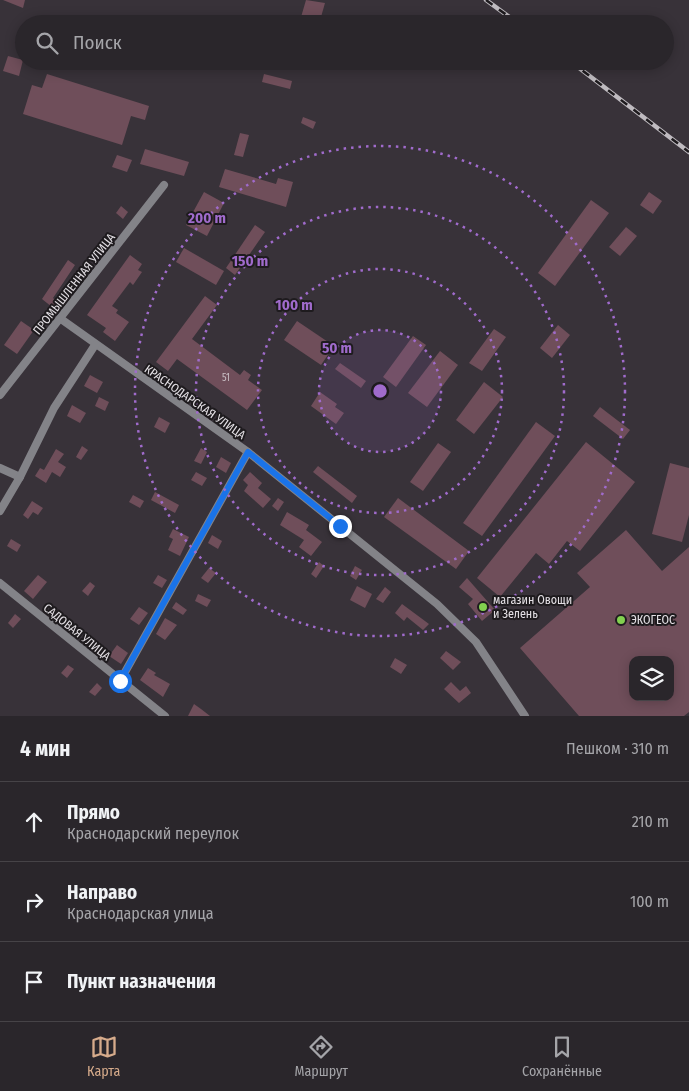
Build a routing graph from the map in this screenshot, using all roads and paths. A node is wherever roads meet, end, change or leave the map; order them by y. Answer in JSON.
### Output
{"nodes":[{"id":1,"x":164,"y":185,"type":"dead end"},
{"id":2,"x":61,"y":319,"type":"junction"},
{"id":3,"x":94,"y":345,"type":"junction"},
{"id":4,"x":0,"y":395,"type":"edge"},
{"id":5,"x":248,"y":452,"type":"junction"},
{"id":6,"x":0,"y":468,"type":"edge"},
{"id":7,"x":20,"y":478,"type":"junction"},
{"id":8,"x":0,"y":511,"type":"edge"},
{"id":9,"x":0,"y":583,"type":"edge"},
{"id":10,"x":120,"y":681,"type":"junction"},
{"id":11,"x":165,"y":716,"type":"edge"},
{"id":12,"x":524,"y":716,"type":"edge"}],
"edges":[{"from":1,"to":2,"type":"street","name":"ПРОМЫШЛЕННАЯ УЛИЦА"},
{"from":2,"to":3,"type":"street","name":"КРАСНОДАРСКАЯ УЛИЦА"},
{"from":2,"to":4,"type":"street","name":"ПРОМЫШЛЕННАЯ УЛИЦА"},
{"from":3,"to":5,"type":"street","name":"КРАСНОДАРСКАЯ УЛИЦА"},
{"from":3,"to":7,"type":"street"},
{"from":5,"to":10,"type":"street"},
{"from":5,"to":12,"type":"street","name":"КРАСНОДАРСКАЯ УЛИЦА"},
{"from":6,"to":7,"type":"street"},
{"from":7,"to":8,"type":"street"},
{"from":9,"to":10,"type":"street","name":"САДОВАЯ УЛИЦА"},
{"from":10,"to":11,"type":"street","name":"САДОВАЯ УЛИЦА"}]}
